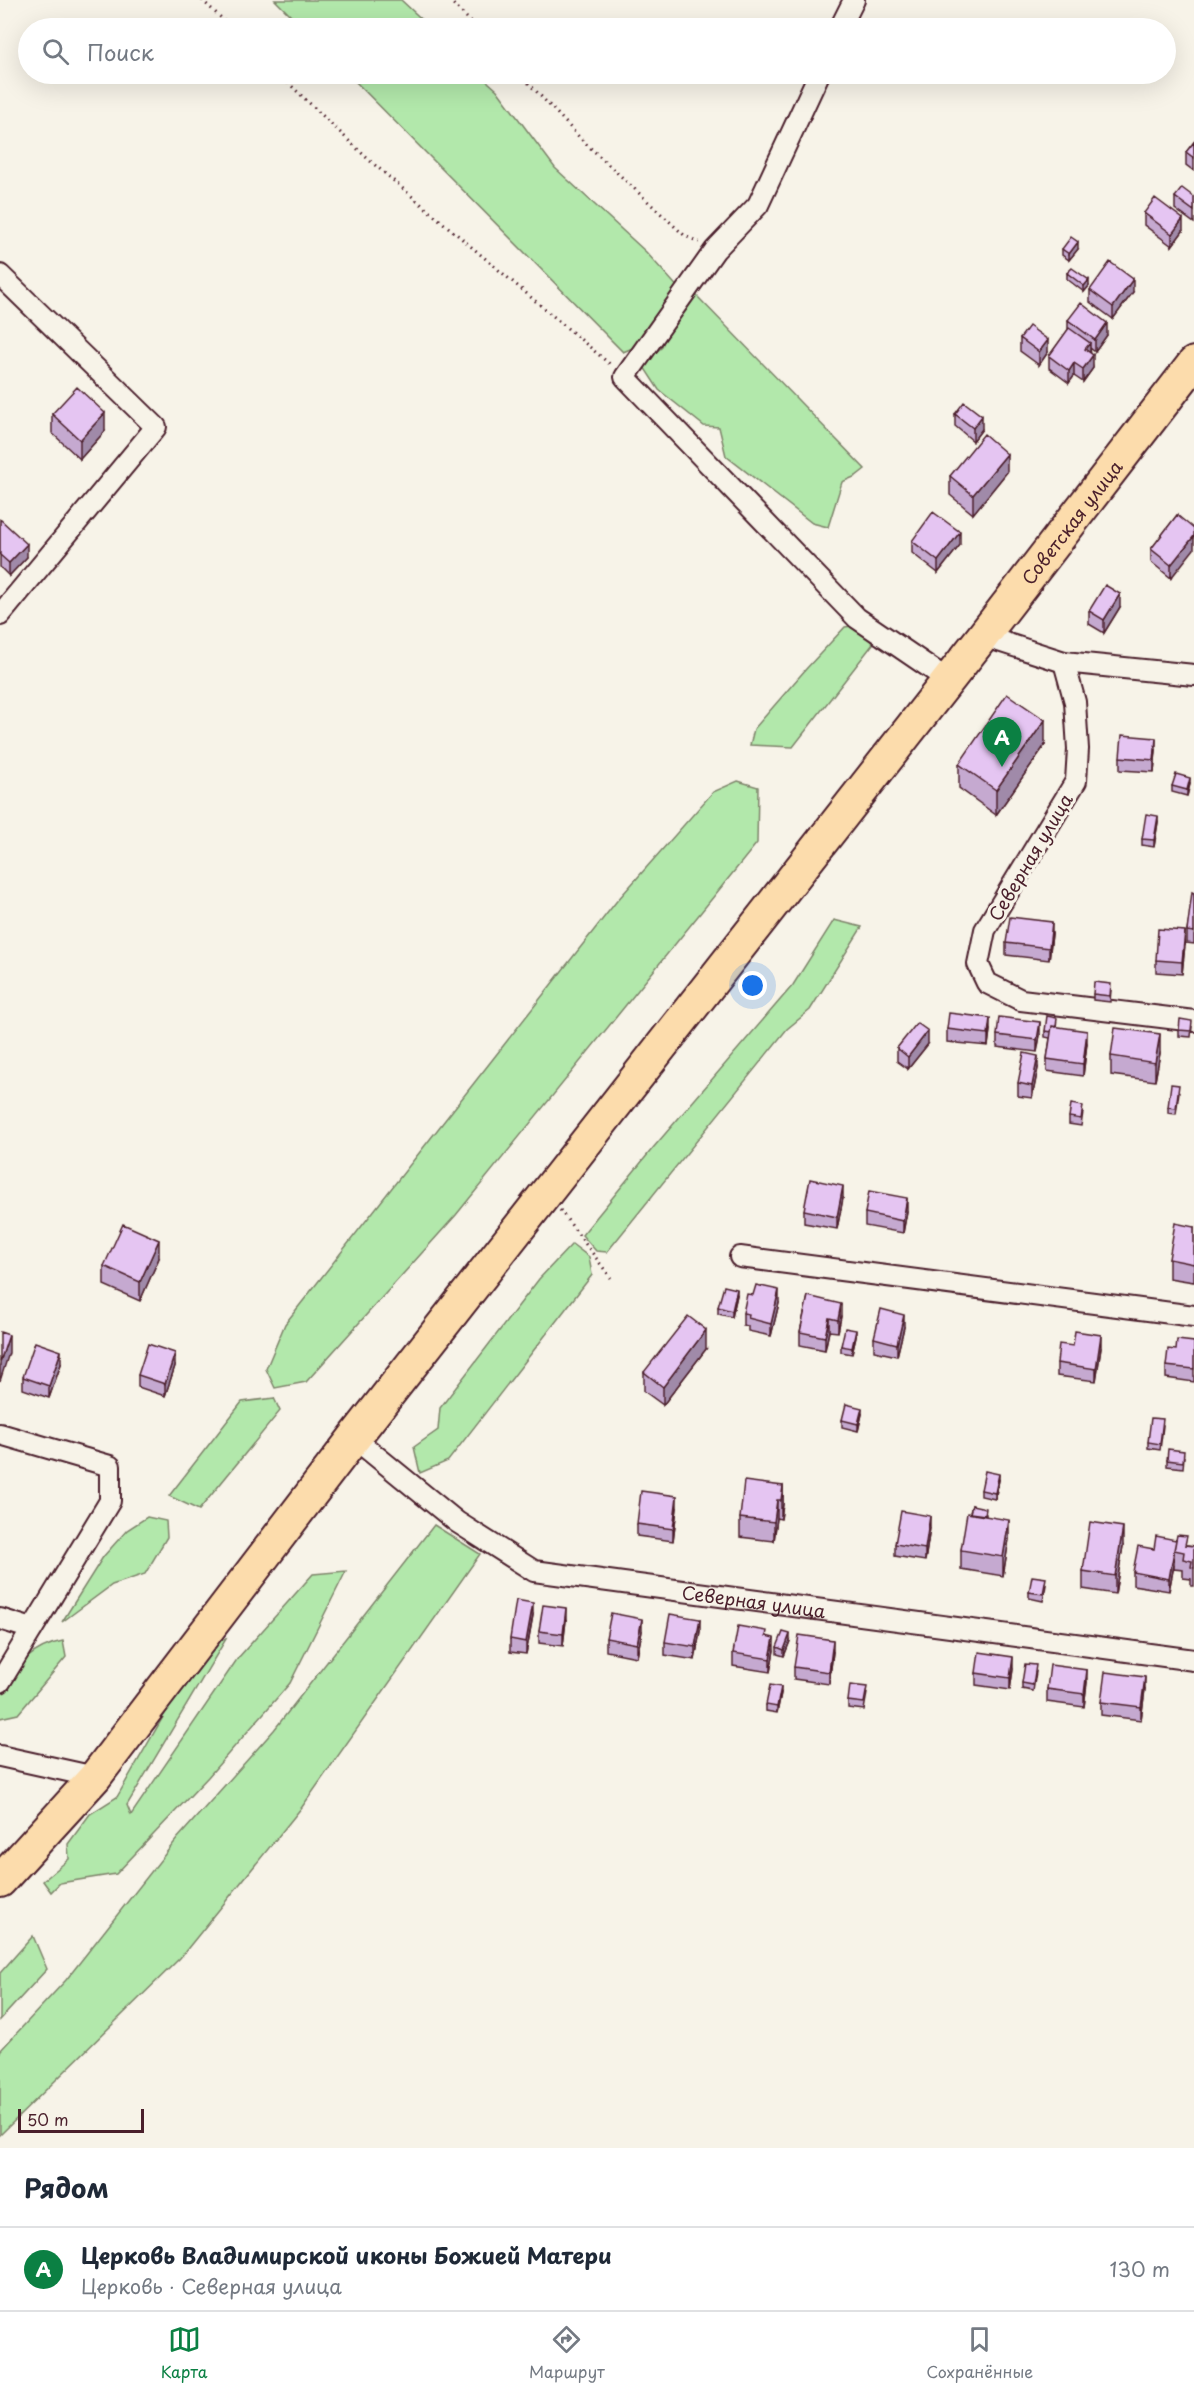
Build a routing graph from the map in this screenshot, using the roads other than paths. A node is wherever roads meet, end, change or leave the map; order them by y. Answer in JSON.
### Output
{"nodes":[{"id":1,"x":854,"y":0,"type":"edge"},
{"id":2,"x":845,"y":18,"type":"edge"},
{"id":3,"x":814,"y":84,"type":"edge"},
{"id":4,"x":0,"y":274,"type":"edge"},
{"id":5,"x":1194,"y":363,"type":"edge"},
{"id":6,"x":2,"y":609,"type":"edge"},
{"id":7,"x":983,"y":636,"type":"junction"},
{"id":8,"x":1064,"y":662,"type":"junction"},
{"id":9,"x":1194,"y":675,"type":"edge"},
{"id":10,"x":948,"y":680,"type":"junction"},
{"id":11,"x":1194,"y":1021,"type":"edge"},
{"id":12,"x":740,"y":1257,"type":"dead end"},
{"id":13,"x":1194,"y":1316,"type":"edge"},
{"id":14,"x":0,"y":1434,"type":"edge"},
{"id":15,"x":354,"y":1438,"type":"junction"},
{"id":16,"x":0,"y":1619,"type":"edge"},
{"id":17,"x":33,"y":1629,"type":"junction"},
{"id":18,"x":1194,"y":1660,"type":"edge"},
{"id":19,"x":0,"y":1682,"type":"edge"},
{"id":20,"x":0,"y":1756,"type":"edge"},
{"id":21,"x":95,"y":1777,"type":"junction"},
{"id":22,"x":0,"y":1881,"type":"edge"}],
"edges":[{"from":1,"to":2,"type":"street"},
{"from":3,"to":10,"type":"street"},
{"from":4,"to":6,"type":"street"},
{"from":5,"to":7,"type":"main road","name":"Советская улица"},
{"from":7,"to":8,"type":"street"},
{"from":7,"to":10,"type":"main road","name":"Советская улица"},
{"from":8,"to":9,"type":"street"},
{"from":8,"to":11,"type":"street","name":"Северная улица"},
{"from":10,"to":15,"type":"main road","name":"Советская улица"},
{"from":12,"to":13,"type":"street"},
{"from":14,"to":17,"type":"street"},
{"from":15,"to":18,"type":"street","name":"Северная улица"},
{"from":15,"to":21,"type":"main road","name":"Советская улица"},
{"from":16,"to":17,"type":"street"},
{"from":17,"to":19,"type":"street"},
{"from":20,"to":21,"type":"street"},
{"from":21,"to":22,"type":"main road","name":"Советская улица"}]}
